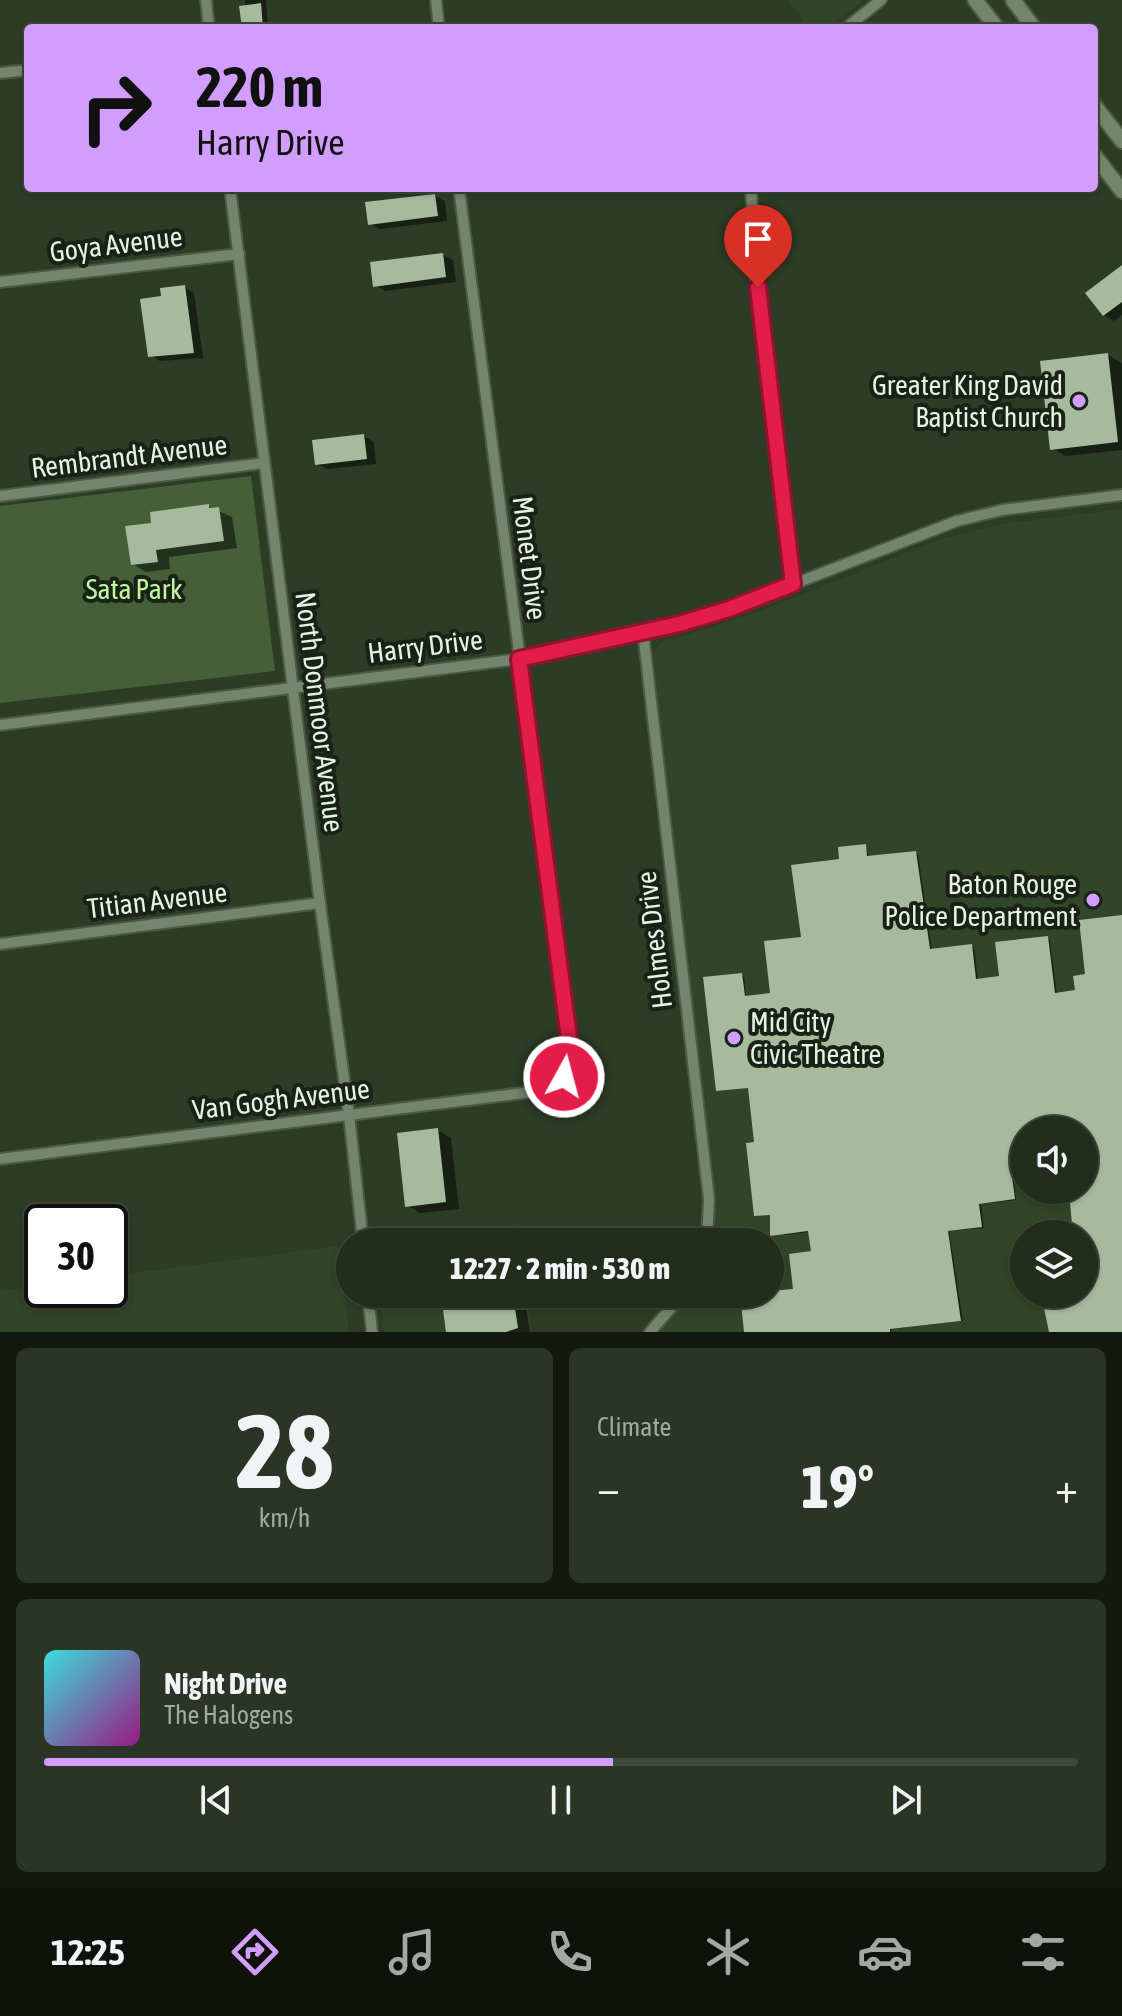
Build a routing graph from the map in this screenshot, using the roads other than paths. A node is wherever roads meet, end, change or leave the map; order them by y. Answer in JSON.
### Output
{"nodes":[{"id":1,"x":206,"y":0,"type":"edge"},
{"id":2,"x":436,"y":0,"type":"edge"},
{"id":3,"x":881,"y":0,"type":"edge"},
{"id":4,"x":975,"y":0,"type":"edge"},
{"id":5,"x":1013,"y":0,"type":"edge"},
{"id":6,"x":209,"y":24,"type":"edge"},
{"id":7,"x":439,"y":24,"type":"edge"},
{"id":8,"x":851,"y":24,"type":"edge"},
{"id":9,"x":994,"y":24,"type":"edge"},
{"id":10,"x":1031,"y":24,"type":"edge"},
{"id":11,"x":24,"y":70,"type":"edge"},
{"id":12,"x":0,"y":73,"type":"edge"},
{"id":13,"x":1098,"y":110,"type":"edge"},
{"id":14,"x":1122,"y":141,"type":"edge"},
{"id":15,"x":1098,"y":160,"type":"edge"},
{"id":16,"x":1122,"y":191,"type":"edge"},
{"id":17,"x":231,"y":192,"type":"edge"},
{"id":18,"x":460,"y":192,"type":"edge"},
{"id":19,"x":751,"y":192,"type":"edge"},
{"id":20,"x":239,"y":254,"type":"junction"},
{"id":21,"x":0,"y":282,"type":"edge"},
{"id":22,"x":264,"y":463,"type":"junction"},
{"id":23,"x":1122,"y":495,"type":"edge"},
{"id":24,"x":0,"y":496,"type":"edge"},
{"id":25,"x":793,"y":584,"type":"junction"},
{"id":26,"x":643,"y":632,"type":"junction"},
{"id":27,"x":519,"y":659,"type":"junction"},
{"id":28,"x":293,"y":687,"type":"junction"},
{"id":29,"x":0,"y":725,"type":"edge"},
{"id":30,"x":320,"y":903,"type":"junction"},
{"id":31,"x":0,"y":944,"type":"edge"},
{"id":32,"x":564,"y":1077,"type":"joint"},
{"id":33,"x":349,"y":1115,"type":"junction"},
{"id":34,"x":0,"y":1159,"type":"edge"},
{"id":35,"x":361,"y":1228,"type":"edge"},
{"id":36,"x":708,"y":1228,"type":"edge"},
{"id":37,"x":369,"y":1308,"type":"edge"},
{"id":38,"x":671,"y":1308,"type":"edge"},
{"id":39,"x":372,"y":1332,"type":"edge"},
{"id":40,"x":650,"y":1332,"type":"edge"}],
"edges":[{"from":1,"to":6,"type":"street"},
{"from":2,"to":7,"type":"street"},
{"from":3,"to":8,"type":"street"},
{"from":4,"to":9,"type":"main road"},
{"from":5,"to":10,"type":"main road"},
{"from":11,"to":12,"type":"street"},
{"from":13,"to":14,"type":"main road"},
{"from":15,"to":16,"type":"main road"},
{"from":17,"to":20,"type":"street","name":"North Donmoor Avenue"},
{"from":18,"to":27,"type":"street","name":"Monet Drive"},
{"from":19,"to":25,"type":"street"},
{"from":20,"to":21,"type":"street","name":"Goya Avenue"},
{"from":20,"to":22,"type":"street","name":"North Donmoor Avenue"},
{"from":22,"to":24,"type":"street","name":"Rembrandt Avenue"},
{"from":22,"to":28,"type":"street","name":"North Donmoor Avenue"},
{"from":23,"to":25,"type":"street","name":"Harry Drive"},
{"from":25,"to":26,"type":"street","name":"Harry Drive"},
{"from":26,"to":27,"type":"street","name":"Harry Drive"},
{"from":26,"to":36,"type":"street","name":"Holmes Drive"},
{"from":27,"to":28,"type":"street","name":"Harry Drive"},
{"from":27,"to":32,"type":"street","name":"Monet Drive"},
{"from":28,"to":29,"type":"street","name":"Harry Drive"},
{"from":28,"to":30,"type":"street","name":"North Donmoor Avenue"},
{"from":30,"to":31,"type":"street","name":"Titian Avenue"},
{"from":30,"to":33,"type":"street","name":"North Donmoor Avenue"},
{"from":32,"to":33,"type":"street","name":"Van Gogh Avenue"},
{"from":33,"to":34,"type":"street","name":"Van Gogh Avenue"},
{"from":33,"to":35,"type":"street","name":"North Donmoor Avenue"},
{"from":37,"to":39,"type":"street"},
{"from":38,"to":40,"type":"street"}]}
